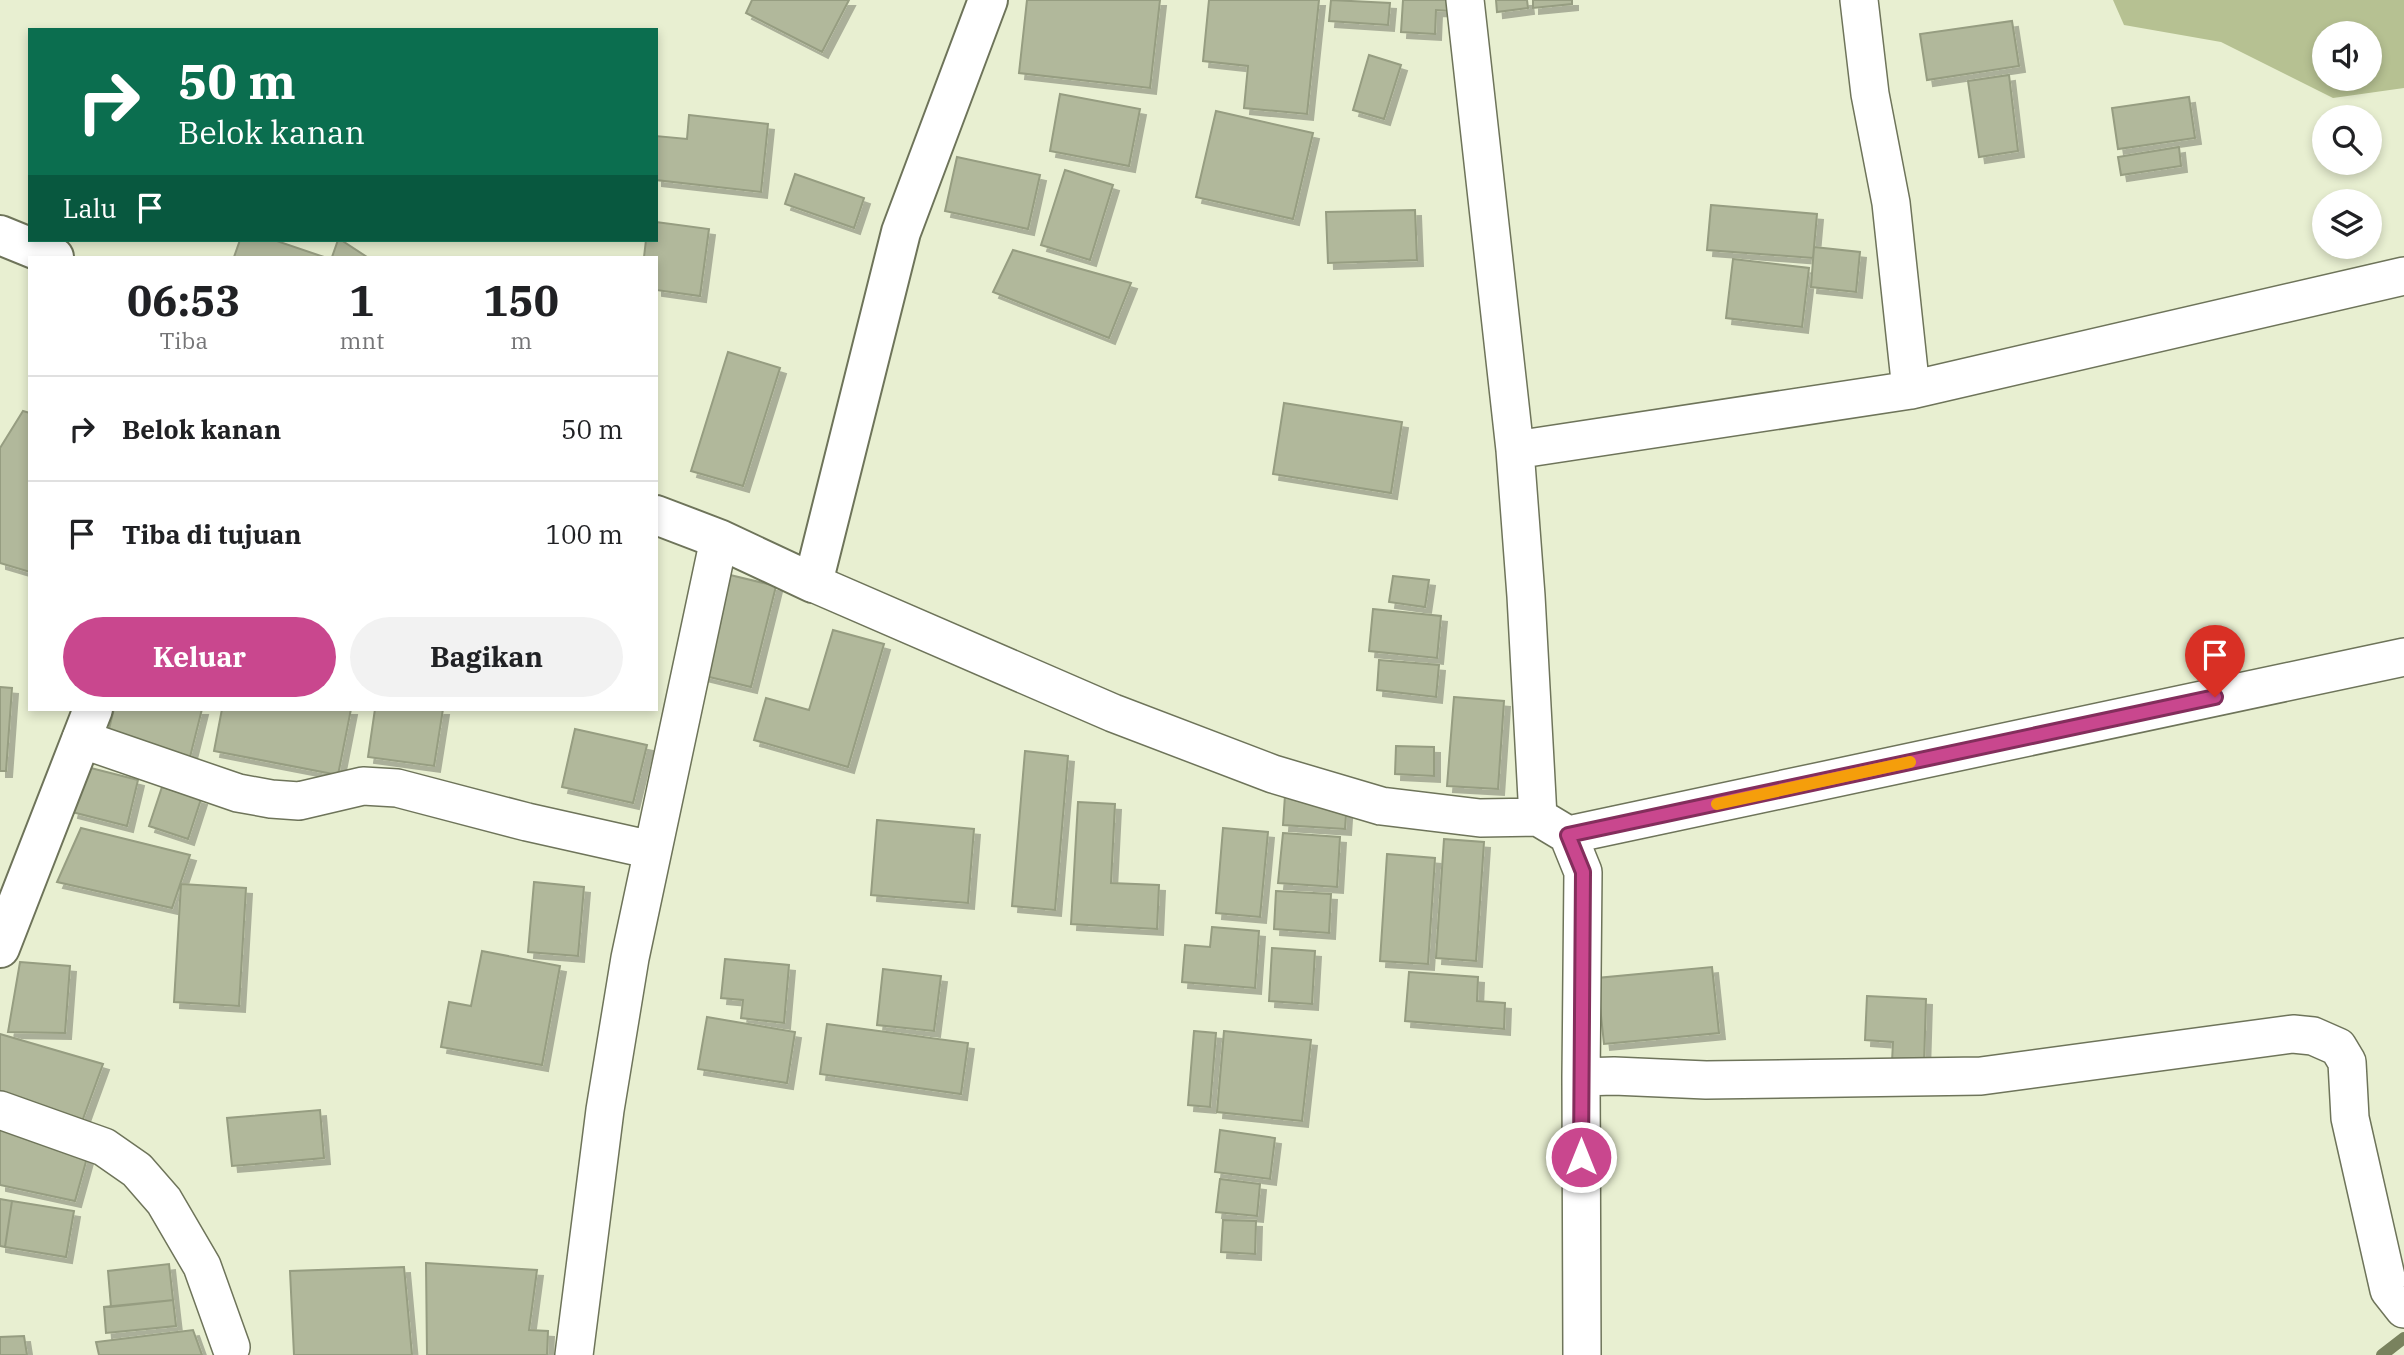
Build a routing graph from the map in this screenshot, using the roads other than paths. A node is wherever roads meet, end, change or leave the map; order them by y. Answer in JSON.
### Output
{"nodes":[{"id":1,"x":988,"y":0,"type":"edge"},
{"id":2,"x":1465,"y":0,"type":"edge"},
{"id":3,"x":1859,"y":0,"type":"edge"},
{"id":4,"x":0,"y":235,"type":"edge"},
{"id":5,"x":52,"y":256,"type":"edge"},
{"id":6,"x":2404,"y":276,"type":"edge"},
{"id":7,"x":1911,"y":390,"type":"junction"},
{"id":8,"x":1515,"y":450,"type":"junction"},
{"id":9,"x":658,"y":516,"type":"edge"},
{"id":10,"x":719,"y":539,"type":"junction"},
{"id":11,"x":813,"y":583,"type":"junction"},
{"id":12,"x":2404,"y":657,"type":"edge"},
{"id":13,"x":87,"y":724,"type":"edge"},
{"id":14,"x":1553,"y":826,"type":"junction"},
{"id":15,"x":652,"y":850,"type":"junction"},
{"id":16,"x":0,"y":948,"type":"edge"},
{"id":17,"x":1581,"y":1077,"type":"junction"},
{"id":18,"x":0,"y":1110,"type":"edge"},
{"id":19,"x":2397,"y":1300,"type":"edge"},
{"id":20,"x":231,"y":1348,"type":"dead end"},
{"id":21,"x":573,"y":1355,"type":"edge"},
{"id":22,"x":1582,"y":1355,"type":"edge"}],
"edges":[{"from":1,"to":11,"type":"street"},
{"from":2,"to":8,"type":"street"},
{"from":3,"to":7,"type":"street"},
{"from":4,"to":5,"type":"street"},
{"from":6,"to":7,"type":"street"},
{"from":7,"to":8,"type":"street"},
{"from":8,"to":14,"type":"street"},
{"from":9,"to":10,"type":"street"},
{"from":10,"to":11,"type":"street"},
{"from":10,"to":15,"type":"street"},
{"from":11,"to":14,"type":"street"},
{"from":12,"to":14,"type":"street"},
{"from":13,"to":15,"type":"street"},
{"from":13,"to":16,"type":"street"},
{"from":14,"to":17,"type":"street"},
{"from":15,"to":21,"type":"street"},
{"from":17,"to":19,"type":"street"},
{"from":17,"to":22,"type":"street"},
{"from":18,"to":20,"type":"street"}]}
